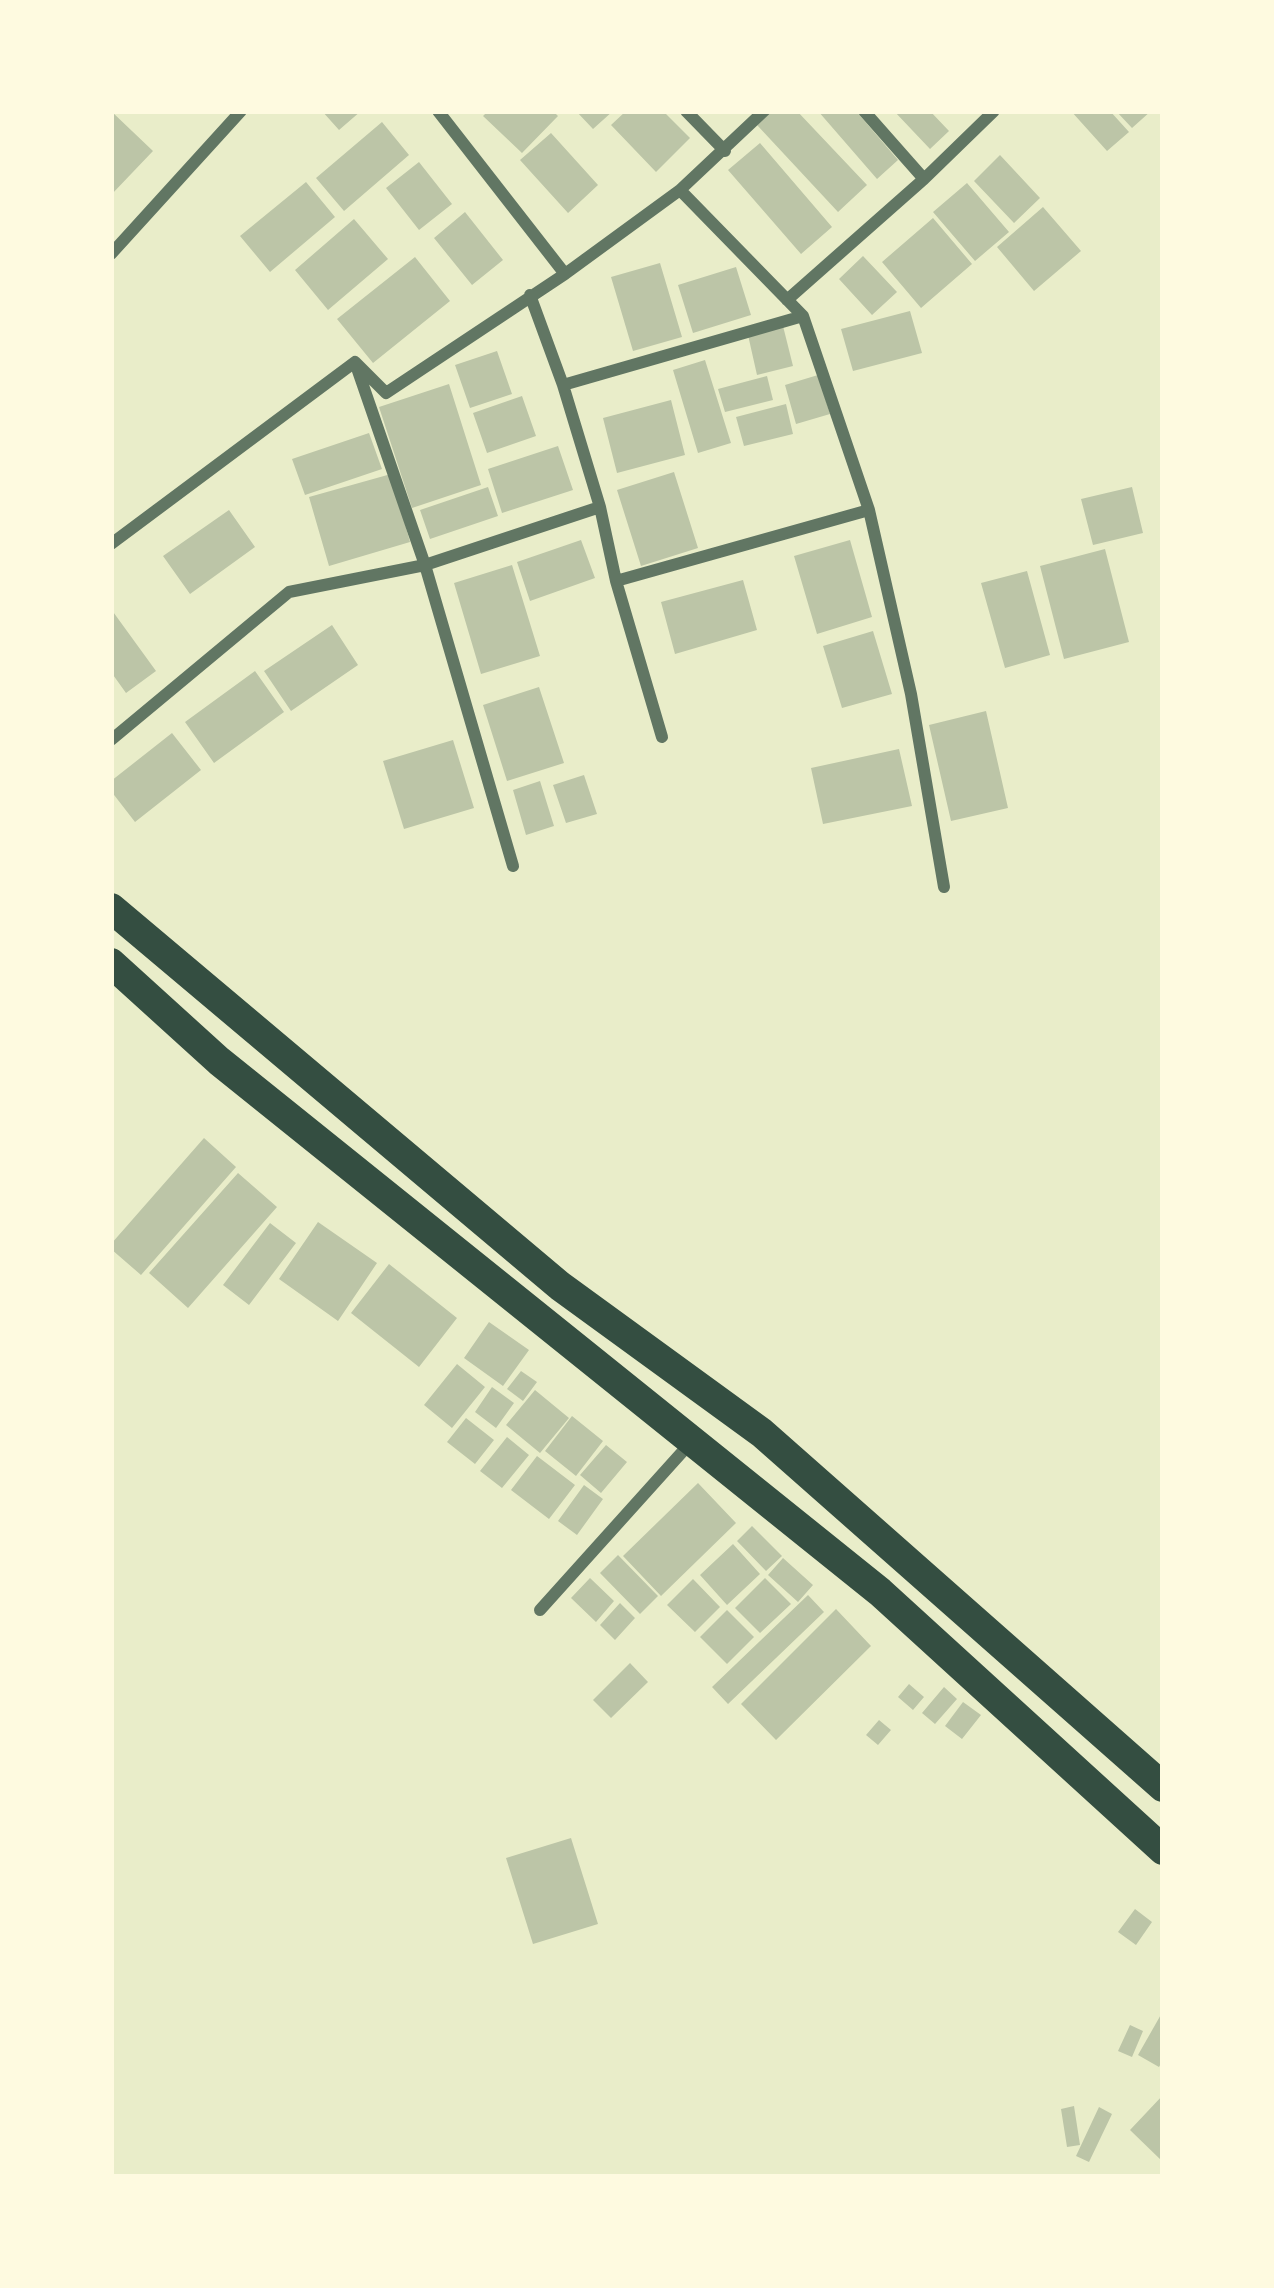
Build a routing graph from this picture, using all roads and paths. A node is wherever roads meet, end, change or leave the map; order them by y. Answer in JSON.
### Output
{"nodes":[{"id":1,"x":241,"y":111,"type":"edge"},
{"id":2,"x":438,"y":111,"type":"edge"},
{"id":3,"x":686,"y":111,"type":"edge"},
{"id":4,"x":764,"y":111,"type":"edge"},
{"id":5,"x":864,"y":111,"type":"edge"},
{"id":6,"x":994,"y":111,"type":"edge"},
{"id":7,"x":725,"y":151,"type":"junction"},
{"id":8,"x":924,"y":179,"type":"junction"},
{"id":9,"x":680,"y":190,"type":"junction"},
{"id":10,"x":111,"y":254,"type":"edge"},
{"id":11,"x":565,"y":274,"type":"junction"},
{"id":12,"x":530,"y":295,"type":"junction"},
{"id":13,"x":787,"y":300,"type":"junction"},
{"id":14,"x":802,"y":316,"type":"junction"},
{"id":15,"x":355,"y":362,"type":"junction"},
{"id":16,"x":563,"y":385,"type":"junction"},
{"id":17,"x":600,"y":507,"type":"junction"},
{"id":18,"x":869,"y":510,"type":"junction"},
{"id":19,"x":111,"y":544,"type":"edge"},
{"id":20,"x":425,"y":565,"type":"junction"},
{"id":21,"x":616,"y":581,"type":"junction"},
{"id":22,"x":662,"y":737,"type":"dead end"},
{"id":23,"x":111,"y":740,"type":"edge"},
{"id":24,"x":513,"y":866,"type":"dead end"},
{"id":25,"x":944,"y":887,"type":"dead end"},
{"id":26,"x":111,"y":908,"type":"edge"},
{"id":27,"x":114,"y":972,"type":"edge"},
{"id":28,"x":694,"y":1439,"type":"junction"},
{"id":29,"x":540,"y":1610,"type":"dead end"},
{"id":30,"x":1163,"y":1787,"type":"edge"},
{"id":31,"x":1163,"y":1850,"type":"edge"}],
"edges":[{"from":1,"to":10,"type":"street"},
{"from":2,"to":11,"type":"street"},
{"from":3,"to":7,"type":"street"},
{"from":4,"to":7,"type":"street"},
{"from":5,"to":8,"type":"street"},
{"from":6,"to":8,"type":"street"},
{"from":7,"to":9,"type":"street"},
{"from":8,"to":13,"type":"street"},
{"from":9,"to":11,"type":"street"},
{"from":9,"to":13,"type":"street"},
{"from":11,"to":12,"type":"street"},
{"from":12,"to":15,"type":"street"},
{"from":12,"to":16,"type":"street"},
{"from":13,"to":14,"type":"street"},
{"from":14,"to":16,"type":"street"},
{"from":14,"to":18,"type":"street"},
{"from":15,"to":19,"type":"street"},
{"from":15,"to":20,"type":"street"},
{"from":16,"to":17,"type":"street"},
{"from":17,"to":20,"type":"street"},
{"from":17,"to":21,"type":"street"},
{"from":18,"to":21,"type":"street"},
{"from":18,"to":25,"type":"street"},
{"from":20,"to":23,"type":"street"},
{"from":20,"to":24,"type":"street"},
{"from":21,"to":22,"type":"street"},
{"from":26,"to":30,"type":"main road"},
{"from":27,"to":28,"type":"main road"},
{"from":28,"to":29,"type":"street"},
{"from":28,"to":31,"type":"main road"}]}
